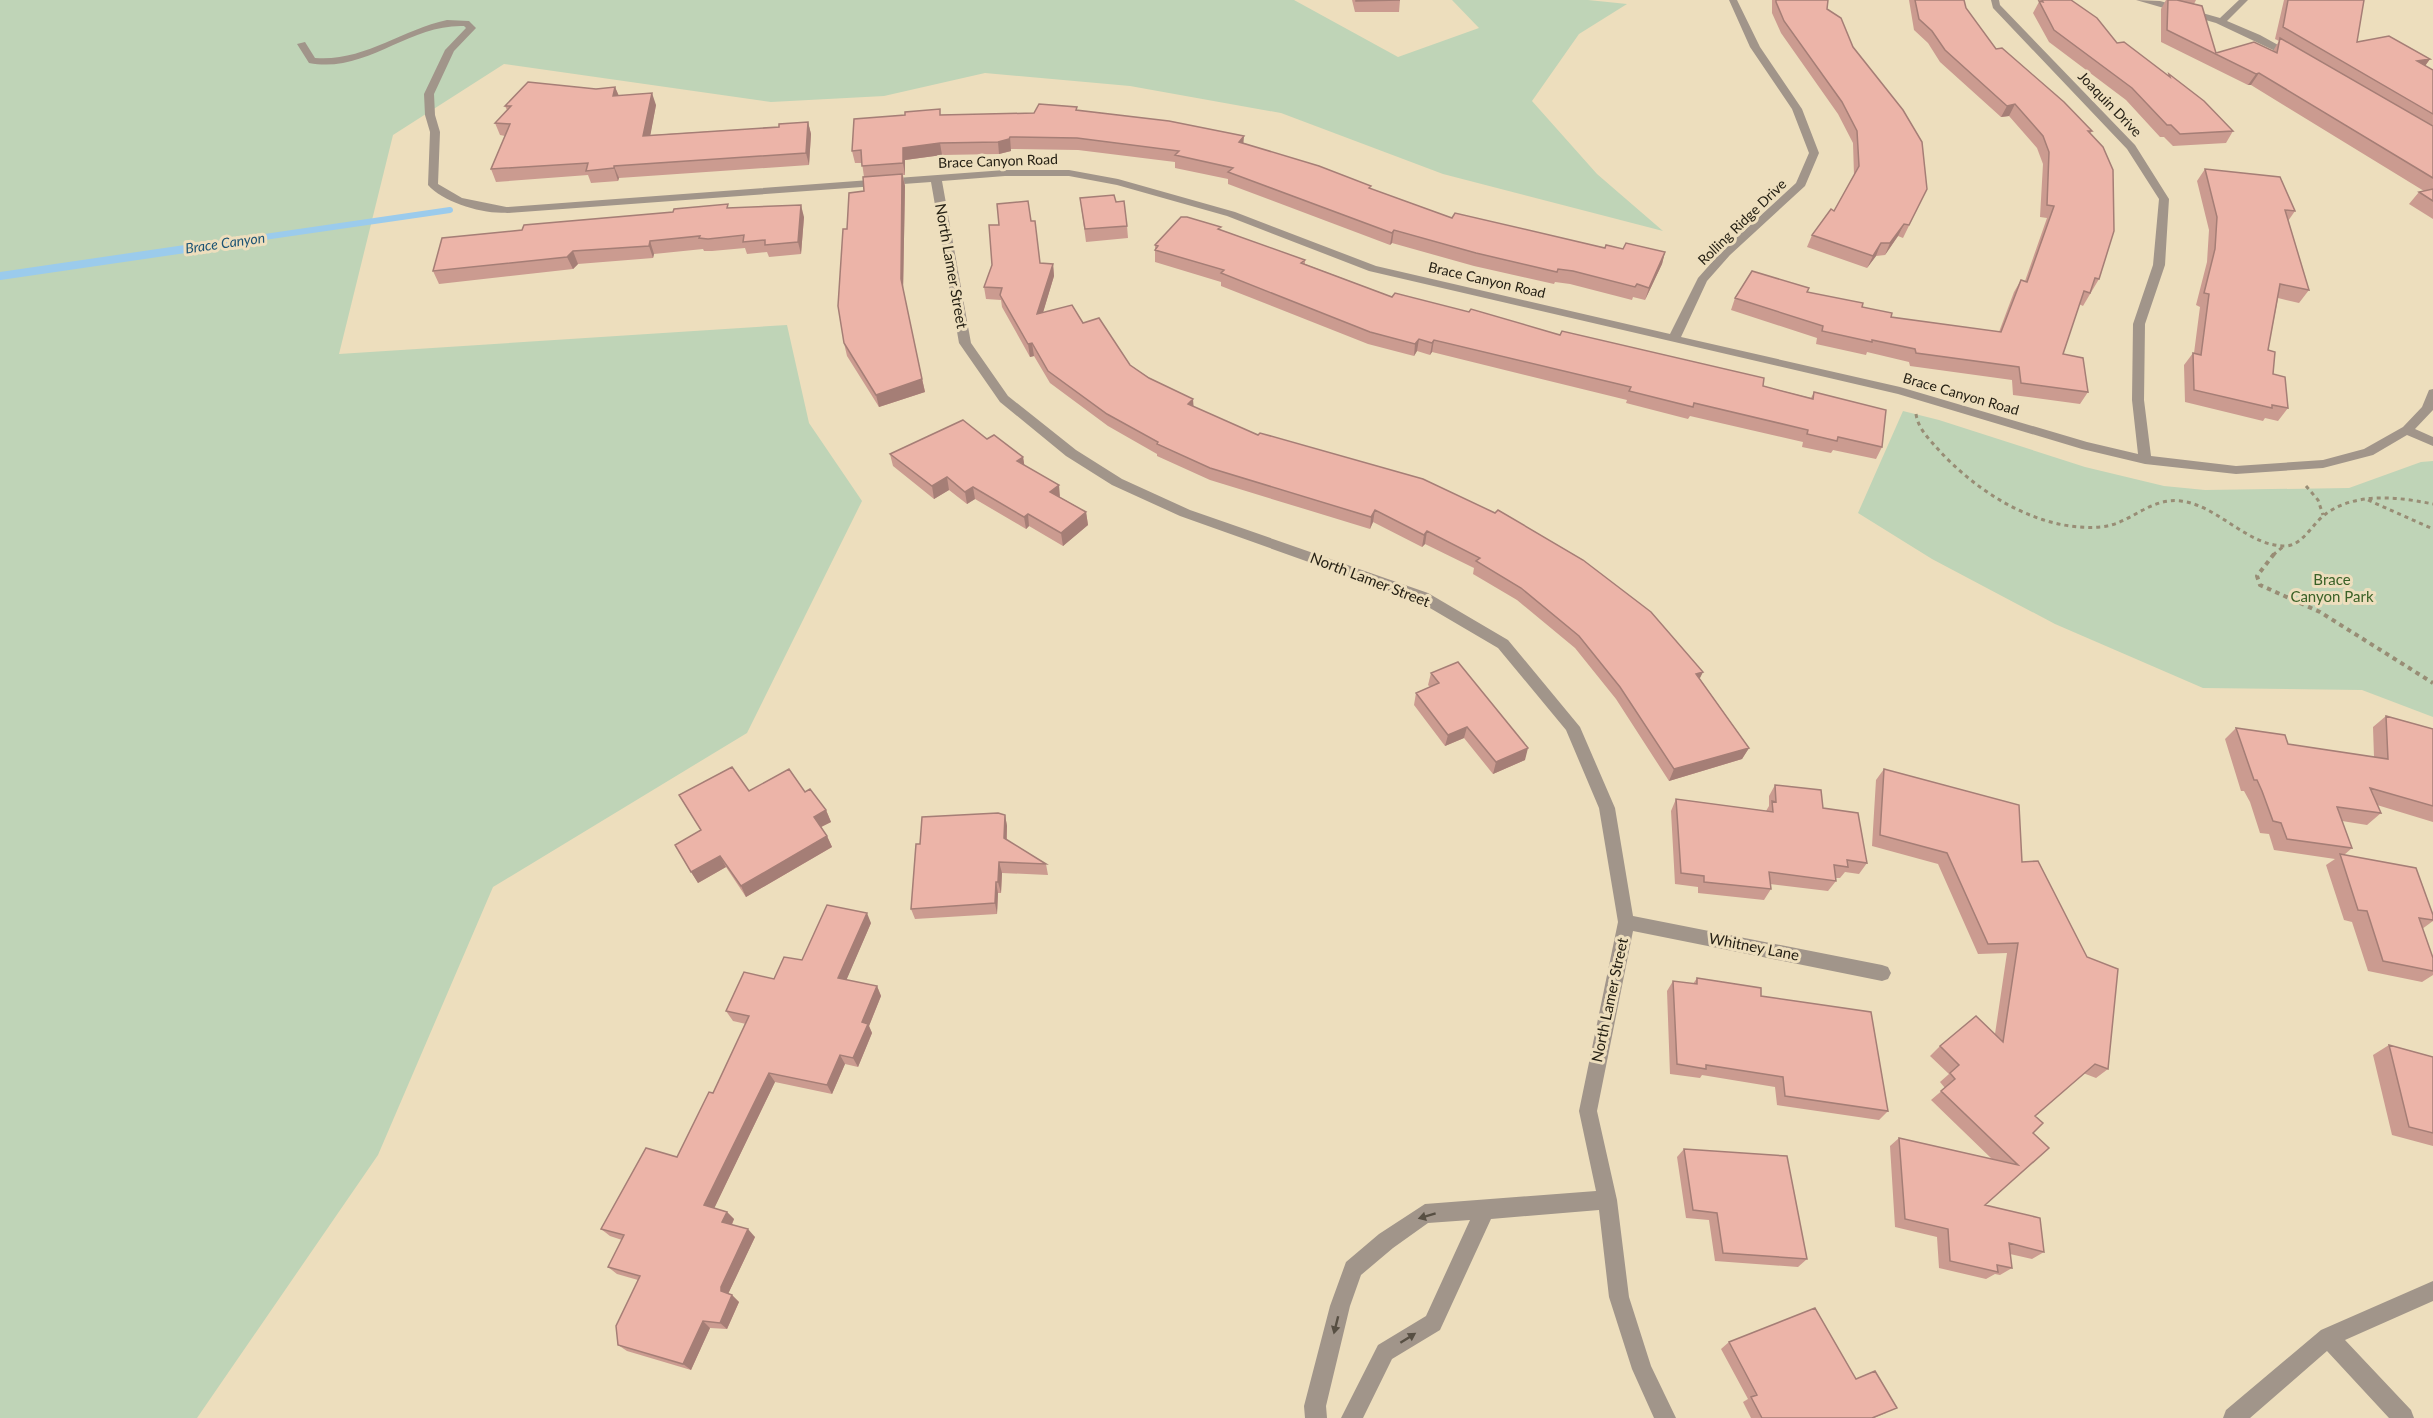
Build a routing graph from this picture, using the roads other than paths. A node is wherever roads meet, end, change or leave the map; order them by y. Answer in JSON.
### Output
{"nodes":[{"id":1,"x":1734,"y":0,"type":"edge"},
{"id":2,"x":1995,"y":0,"type":"edge"},
{"id":3,"x":2140,"y":0,"type":"edge"},
{"id":4,"x":2244,"y":0,"type":"edge"},
{"id":5,"x":2222,"y":21,"type":"junction"},
{"id":6,"x":302,"y":44,"type":"dead end"},
{"id":7,"x":2303,"y":62,"type":"edge"},
{"id":8,"x":936,"y":178,"type":"junction"},
{"id":9,"x":1674,"y":338,"type":"junction"},
{"id":10,"x":2433,"y":393,"type":"edge"},
{"id":11,"x":2407,"y":430,"type":"junction"},
{"id":12,"x":2433,"y":442,"type":"edge"},
{"id":13,"x":2145,"y":460,"type":"junction"},
{"id":14,"x":1626,"y":922,"type":"junction"},
{"id":15,"x":1882,"y":973,"type":"dead end"},
{"id":16,"x":1607,"y":1200,"type":"junction"},
{"id":17,"x":1485,"y":1209,"type":"junction"},
{"id":18,"x":2433,"y":1291,"type":"edge"},
{"id":19,"x":2328,"y":1337,"type":"junction"},
{"id":20,"x":1316,"y":1418,"type":"edge"},
{"id":21,"x":1353,"y":1418,"type":"edge"},
{"id":22,"x":1665,"y":1418,"type":"edge"},
{"id":23,"x":2234,"y":1418,"type":"edge"},
{"id":24,"x":2403,"y":1418,"type":"edge"}],
"edges":[{"from":1,"to":9,"type":"street","name":"Rolling Ridge Drive"},
{"from":2,"to":13,"type":"street","name":"Joaquin Drive"},
{"from":3,"to":5,"type":"street"},
{"from":4,"to":5,"type":"street"},
{"from":5,"to":7,"type":"street"},
{"from":6,"to":8,"type":"street","name":"Brace Canyon Road"},
{"from":8,"to":9,"type":"street","name":"Brace Canyon Road"},
{"from":8,"to":14,"type":"street","name":"North Lamer Street"},
{"from":9,"to":13,"type":"street","name":"Brace Canyon Road"},
{"from":10,"to":11,"type":"street","name":"Brace Canyon Road"},
{"from":11,"to":12,"type":"street"},
{"from":11,"to":13,"type":"street","name":"Brace Canyon Road"},
{"from":14,"to":15,"type":"street","name":"Whitney Lane"},
{"from":14,"to":16,"type":"street","name":"North Lamer Street"},
{"from":16,"to":17,"type":"street"},
{"from":16,"to":22,"type":"street","name":"North Lamer Street"},
{"from":17,"to":20,"type":"street","one_way":true},
{"from":21,"to":17,"type":"street","one_way":true},
{"from":18,"to":19,"type":"street"},
{"from":19,"to":23,"type":"street"},
{"from":19,"to":24,"type":"street"}]}
